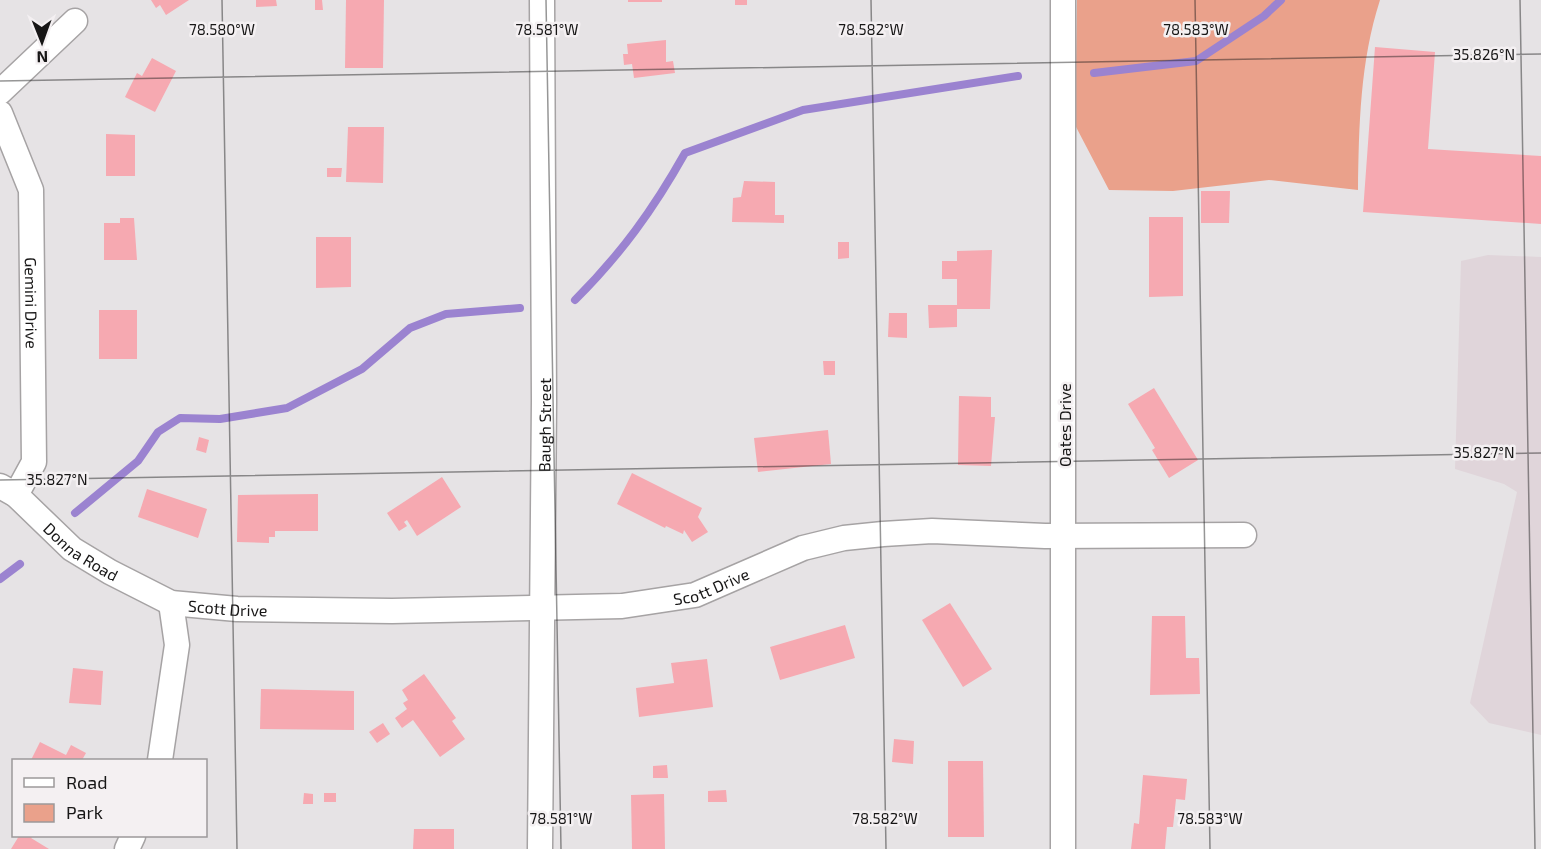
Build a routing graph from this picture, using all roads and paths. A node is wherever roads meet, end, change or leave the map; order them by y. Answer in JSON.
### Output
{"nodes":[{"id":1,"x":542,"y":0,"type":"edge"},
{"id":2,"x":1063,"y":0,"type":"edge"},
{"id":3,"x":75,"y":21,"type":"dead end"},
{"id":4,"x":0,"y":92,"type":"edge"},
{"id":5,"x":0,"y":113,"type":"edge"},
{"id":6,"x":8,"y":491,"type":"edge"},
{"id":7,"x":1244,"y":535,"type":"dead end"},
{"id":8,"x":1064,"y":536,"type":"junction"},
{"id":9,"x":171,"y":603,"type":"junction"},
{"id":10,"x":542,"y":609,"type":"junction"},
{"id":11,"x":160,"y":759,"type":"edge"},
{"id":12,"x":540,"y":849,"type":"edge"},
{"id":13,"x":1063,"y":849,"type":"edge"}],
"edges":[{"from":1,"to":10,"type":"street","name":"Baugh Street"},
{"from":2,"to":8,"type":"street","name":"Oates Drive"},
{"from":3,"to":4,"type":"street"},
{"from":5,"to":6,"type":"street","name":"Gemini Drive"},
{"from":6,"to":9,"type":"street","name":"Donna Road"},
{"from":7,"to":8,"type":"street","name":"Scott Drive"},
{"from":8,"to":10,"type":"street","name":"Scott Drive"},
{"from":8,"to":13,"type":"street","name":"Oates Drive"},
{"from":9,"to":10,"type":"street","name":"Scott Drive"},
{"from":9,"to":11,"type":"street"},
{"from":10,"to":12,"type":"street","name":"Baugh Street"}]}
